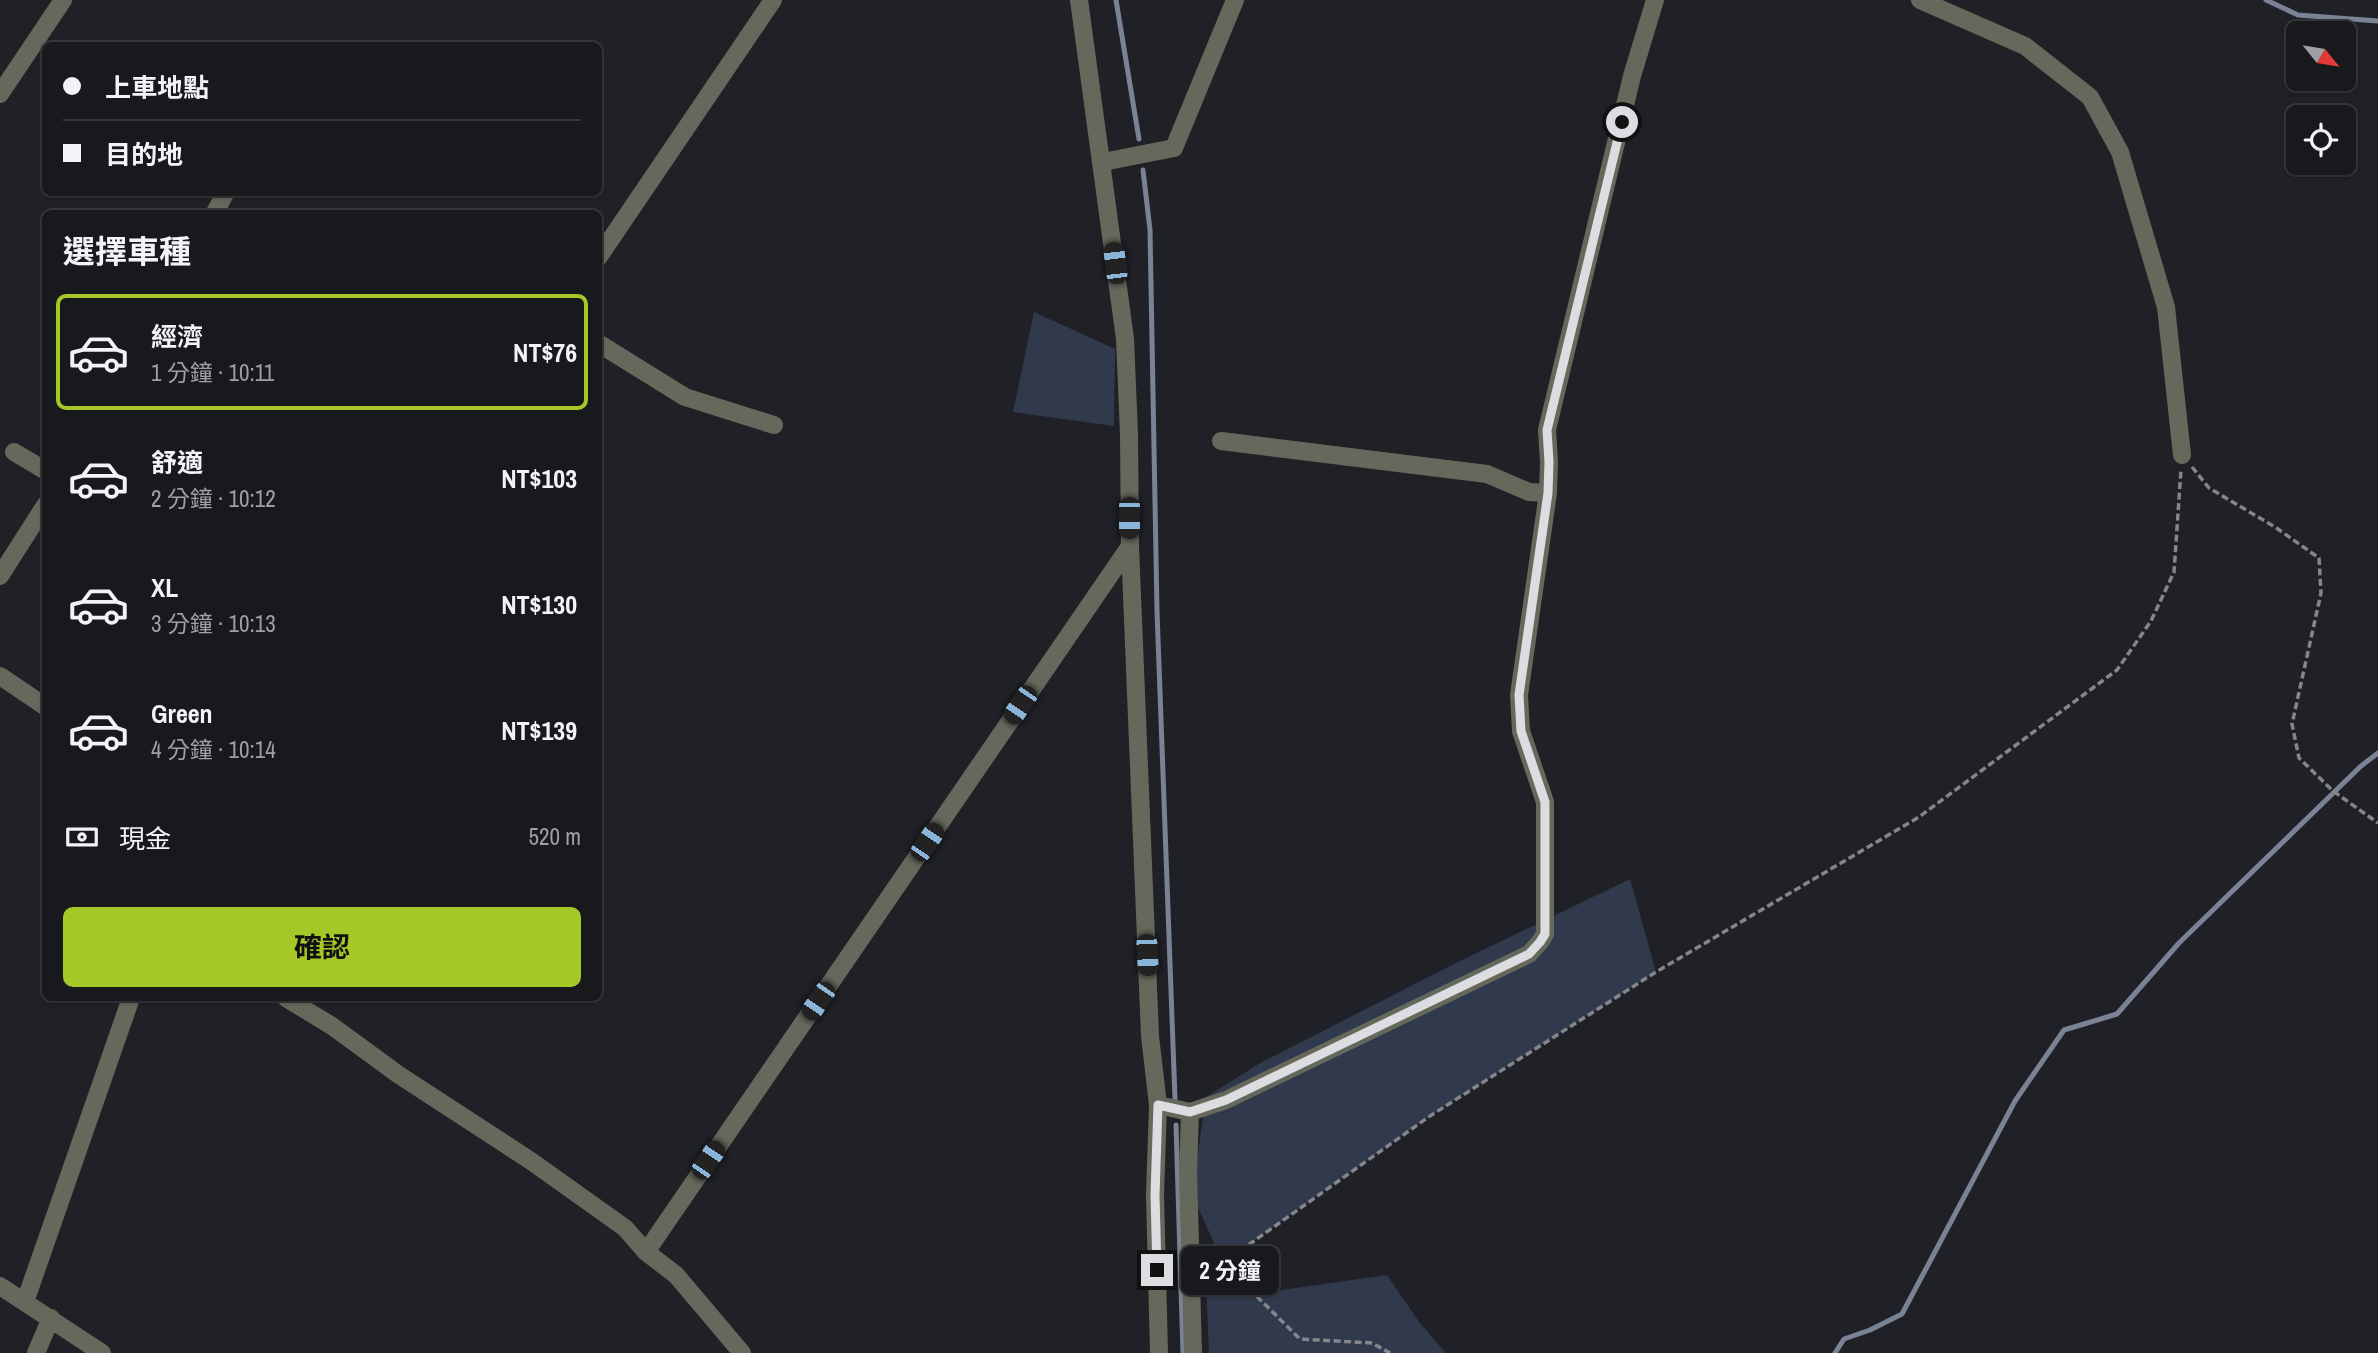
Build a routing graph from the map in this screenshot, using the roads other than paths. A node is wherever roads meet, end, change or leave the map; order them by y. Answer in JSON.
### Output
{"nodes":[{"id":1,"x":63,"y":0,"type":"edge"},
{"id":2,"x":774,"y":0,"type":"edge"},
{"id":3,"x":1079,"y":0,"type":"edge"},
{"id":4,"x":1235,"y":0,"type":"edge"},
{"id":5,"x":1655,"y":0,"type":"edge"},
{"id":6,"x":1920,"y":0,"type":"edge"},
{"id":7,"x":0,"y":94,"type":"edge"},
{"id":8,"x":1103,"y":162,"type":"junction"},
{"id":9,"x":602,"y":252,"type":"edge"},
{"id":10,"x":602,"y":345,"type":"edge"},
{"id":11,"x":774,"y":425,"type":"dead end"},
{"id":12,"x":1222,"y":441,"type":"dead end"},
{"id":13,"x":14,"y":452,"type":"dead end"},
{"id":14,"x":2182,"y":455,"type":"road end"},
{"id":15,"x":42,"y":469,"type":"edge"},
{"id":16,"x":1548,"y":493,"type":"junction"},
{"id":17,"x":42,"y":510,"type":"edge"},
{"id":18,"x":1129,"y":546,"type":"junction"},
{"id":19,"x":0,"y":576,"type":"edge"},
{"id":20,"x":0,"y":676,"type":"edge"},
{"id":21,"x":42,"y":704,"type":"edge"},
{"id":22,"x":130,"y":1001,"type":"edge"},
{"id":23,"x":291,"y":1001,"type":"edge"},
{"id":24,"x":1158,"y":1105,"type":"junction"},
{"id":25,"x":1190,"y":1112,"type":"junction"},
{"id":26,"x":646,"y":1252,"type":"junction"},
{"id":27,"x":0,"y":1286,"type":"edge"},
{"id":28,"x":25,"y":1302,"type":"junction"},
{"id":29,"x":51,"y":1318,"type":"junction"},
{"id":30,"x":36,"y":1353,"type":"edge"},
{"id":31,"x":102,"y":1353,"type":"edge"},
{"id":32,"x":742,"y":1353,"type":"edge"},
{"id":33,"x":1159,"y":1353,"type":"edge"},
{"id":34,"x":1193,"y":1353,"type":"edge"}],
"edges":[{"from":1,"to":7,"type":"street"},
{"from":2,"to":9,"type":"street"},
{"from":3,"to":8,"type":"street"},
{"from":4,"to":8,"type":"street"},
{"from":5,"to":16,"type":"street"},
{"from":6,"to":14,"type":"street"},
{"from":8,"to":18,"type":"street"},
{"from":10,"to":11,"type":"street"},
{"from":12,"to":16,"type":"street"},
{"from":13,"to":15,"type":"street"},
{"from":16,"to":25,"type":"street"},
{"from":17,"to":19,"type":"street"},
{"from":18,"to":24,"type":"street"},
{"from":18,"to":26,"type":"street"},
{"from":20,"to":21,"type":"street"},
{"from":22,"to":28,"type":"street"},
{"from":23,"to":26,"type":"street"},
{"from":24,"to":25,"type":"street"},
{"from":24,"to":33,"type":"street"},
{"from":25,"to":34,"type":"street"},
{"from":26,"to":32,"type":"street"},
{"from":27,"to":28,"type":"street"},
{"from":28,"to":29,"type":"street"},
{"from":29,"to":30,"type":"street"},
{"from":29,"to":31,"type":"street"}]}
